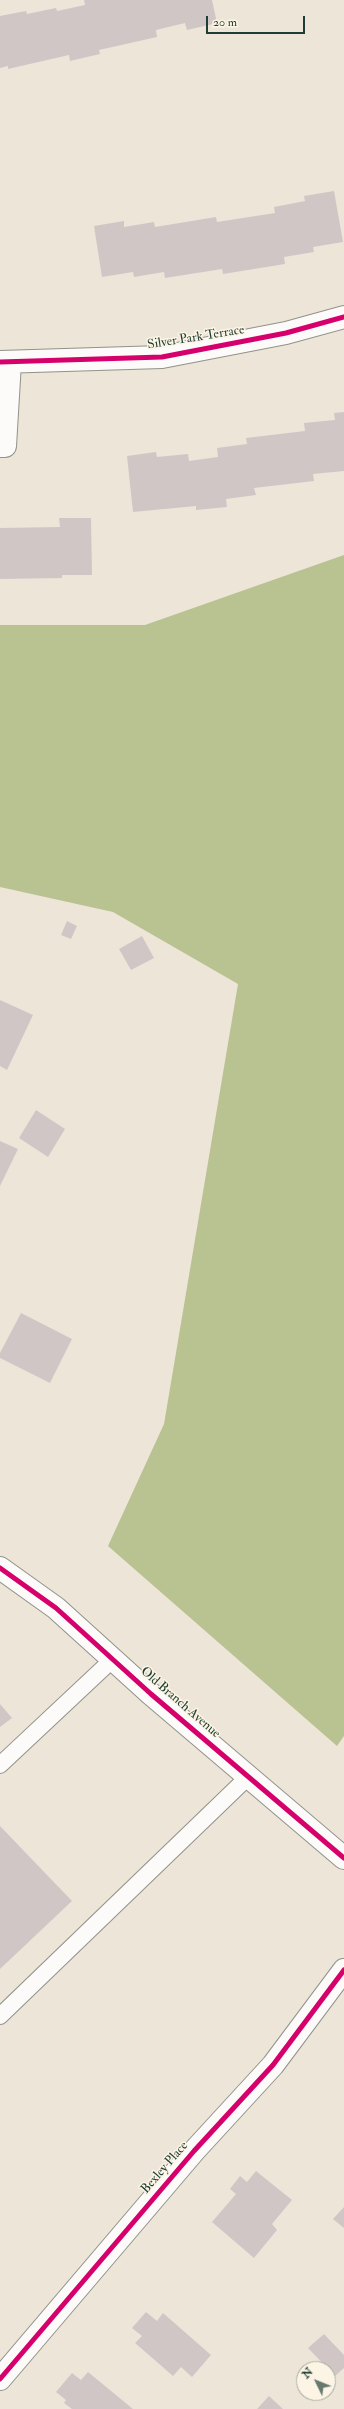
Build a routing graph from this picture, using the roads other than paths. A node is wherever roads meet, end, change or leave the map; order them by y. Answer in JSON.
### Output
{"nodes":[{"id":1,"x":344,"y":317,"type":"edge"},
{"id":2,"x":5,"y":362,"type":"edge"},
{"id":3,"x":0,"y":446,"type":"edge"},
{"id":4,"x":0,"y":1568,"type":"edge"},
{"id":5,"x":113,"y":1659,"type":"junction"},
{"id":6,"x":0,"y":1765,"type":"edge"},
{"id":7,"x":249,"y":1776,"type":"junction"},
{"id":8,"x":344,"y":1858,"type":"edge"},
{"id":9,"x":344,"y":1970,"type":"edge"},
{"id":10,"x":0,"y":2016,"type":"edge"},
{"id":11,"x":0,"y":2379,"type":"edge"}],
"edges":[{"from":1,"to":2,"type":"street","name":"Silver Park Terrace"},
{"from":2,"to":3,"type":"street"},
{"from":4,"to":5,"type":"street","name":"Old Branch Avenue"},
{"from":5,"to":6,"type":"lane"},
{"from":5,"to":7,"type":"street","name":"Old Branch Avenue"},
{"from":7,"to":8,"type":"street","name":"Old Branch Avenue"},
{"from":7,"to":10,"type":"lane"},
{"from":9,"to":11,"type":"street","name":"Bexley Place"}]}
